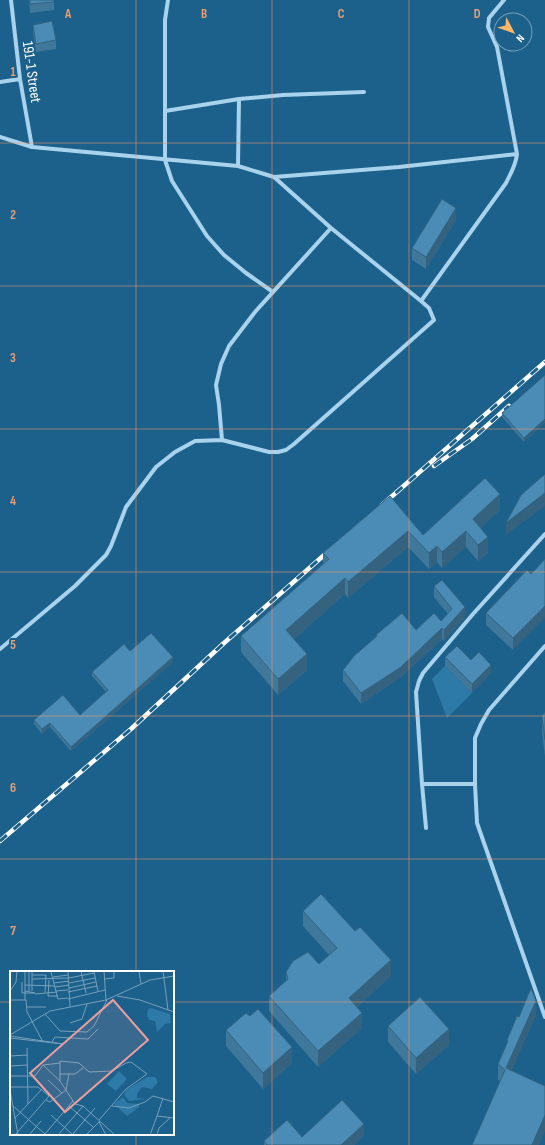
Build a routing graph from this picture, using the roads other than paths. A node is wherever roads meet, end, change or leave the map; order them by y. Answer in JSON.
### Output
{"nodes":[{"id":1,"x":11,"y":0,"type":"edge"},
{"id":2,"x":168,"y":0,"type":"edge"},
{"id":3,"x":504,"y":0,"type":"edge"},
{"id":4,"x":20,"y":80,"type":"junction"},
{"id":5,"x":0,"y":82,"type":"edge"},
{"id":6,"x":364,"y":92,"type":"dead end"},
{"id":7,"x":239,"y":99,"type":"junction"},
{"id":8,"x":165,"y":111,"type":"junction"},
{"id":9,"x":0,"y":137,"type":"edge"},
{"id":10,"x":32,"y":147,"type":"junction"},
{"id":11,"x":517,"y":154,"type":"junction"},
{"id":12,"x":165,"y":160,"type":"junction"},
{"id":13,"x":238,"y":166,"type":"junction"},
{"id":14,"x":274,"y":177,"type":"junction"},
{"id":15,"x":331,"y":228,"type":"junction"},
{"id":16,"x":273,"y":292,"type":"junction"},
{"id":17,"x":421,"y":301,"type":"junction"},
{"id":18,"x":222,"y":440,"type":"junction"},
{"id":19,"x":545,"y":534,"type":"edge"},
{"id":20,"x":545,"y":646,"type":"edge"},
{"id":21,"x":0,"y":649,"type":"edge"},
{"id":22,"x":422,"y":784,"type":"junction"},
{"id":23,"x":475,"y":784,"type":"junction"},
{"id":24,"x":426,"y":828,"type":"dead end"},
{"id":25,"x":545,"y":1017,"type":"edge"}],
"edges":[{"from":1,"to":4,"type":"street","name":"191-1 Street"},
{"from":2,"to":8,"type":"street"},
{"from":3,"to":11,"type":"street"},
{"from":4,"to":5,"type":"street"},
{"from":4,"to":10,"type":"street","name":"191-1 Street"},
{"from":6,"to":7,"type":"street"},
{"from":7,"to":8,"type":"street"},
{"from":7,"to":13,"type":"street"},
{"from":8,"to":12,"type":"street"},
{"from":9,"to":10,"type":"street"},
{"from":10,"to":12,"type":"street"},
{"from":11,"to":14,"type":"street"},
{"from":11,"to":17,"type":"street"},
{"from":12,"to":13,"type":"street"},
{"from":12,"to":16,"type":"street"},
{"from":13,"to":14,"type":"street"},
{"from":14,"to":15,"type":"street"},
{"from":15,"to":16,"type":"street"},
{"from":15,"to":17,"type":"street"},
{"from":16,"to":18,"type":"street"},
{"from":17,"to":18,"type":"street"},
{"from":18,"to":21,"type":"street"},
{"from":19,"to":22,"type":"street"},
{"from":20,"to":23,"type":"street"},
{"from":22,"to":23,"type":"street"},
{"from":22,"to":24,"type":"street"},
{"from":23,"to":25,"type":"street"}]}
